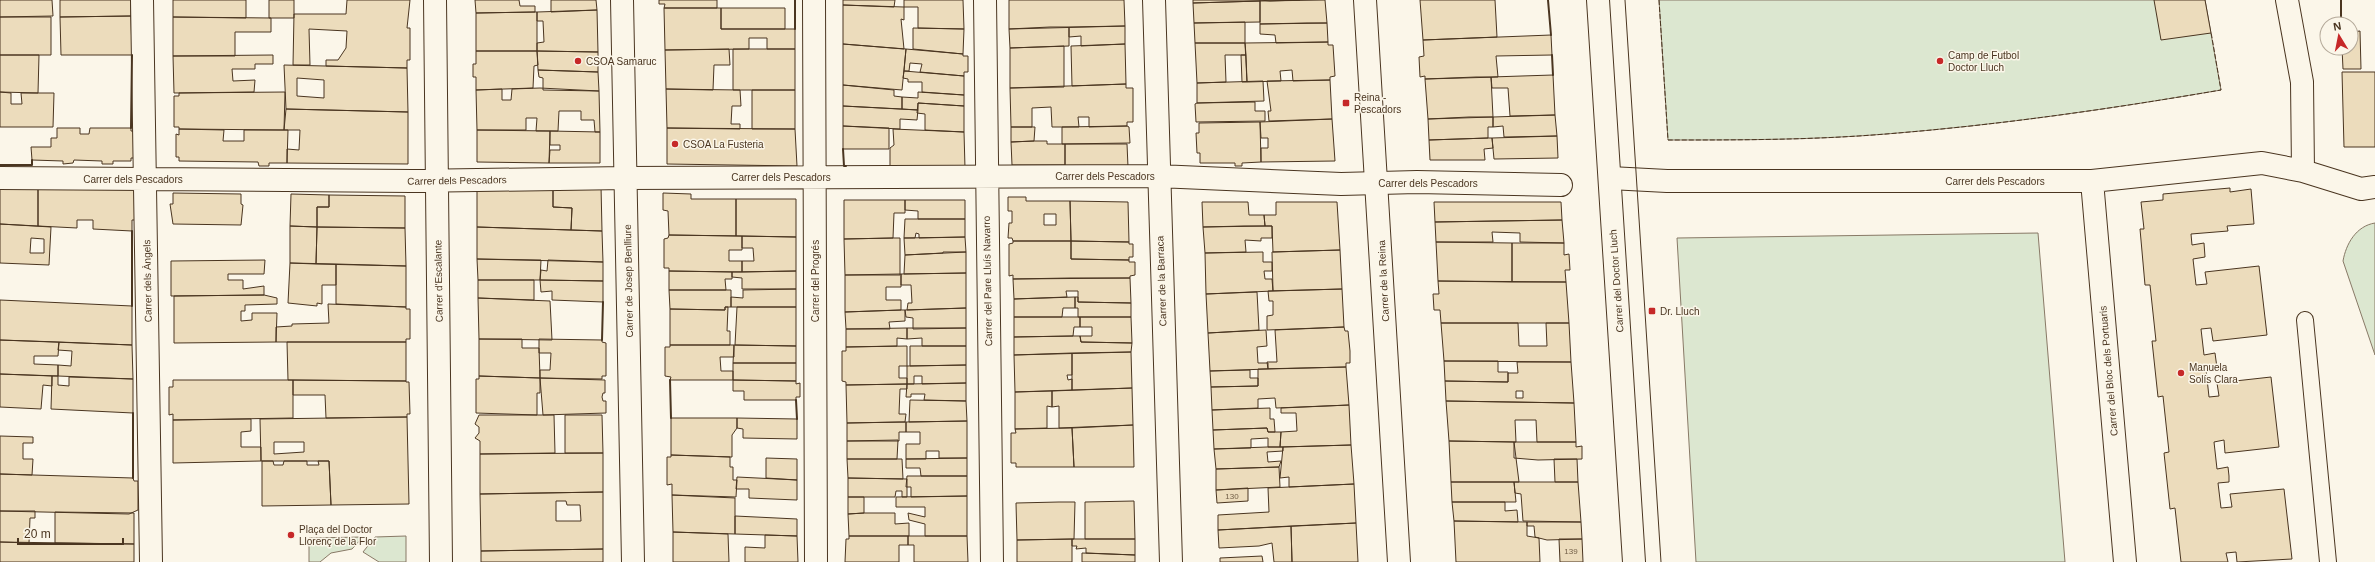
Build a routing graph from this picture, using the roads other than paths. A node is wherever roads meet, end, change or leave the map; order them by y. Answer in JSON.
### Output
{"nodes":[{"id":1,"x":142,"y":0,"type":"edge"},
{"id":2,"x":435,"y":0,"type":"edge"},
{"id":3,"x":622,"y":0,"type":"edge"},
{"id":4,"x":814,"y":0,"type":"edge"},
{"id":5,"x":985,"y":0,"type":"edge"},
{"id":6,"x":1154,"y":0,"type":"edge"},
{"id":7,"x":1365,"y":0,"type":"edge"},
{"id":8,"x":1598,"y":0,"type":"edge"},
{"id":9,"x":2287,"y":0,"type":"edge"},
{"id":10,"x":2303,"y":171,"type":"junction"},
{"id":11,"x":986,"y":176,"type":"junction"},
{"id":12,"x":1158,"y":176,"type":"junction"},
{"id":13,"x":815,"y":177,"type":"junction"},
{"id":14,"x":0,"y":178,"type":"edge"},
{"id":15,"x":625,"y":178,"type":"junction"},
{"id":16,"x":1610,"y":178,"type":"junction"},
{"id":17,"x":145,"y":179,"type":"junction"},
{"id":18,"x":437,"y":181,"type":"junction"},
{"id":19,"x":2092,"y":181,"type":"junction"},
{"id":20,"x":1377,"y":183,"type":"junction"},
{"id":21,"x":1561,"y":185,"type":"dead end"},
{"id":22,"x":2375,"y":187,"type":"edge"},
{"id":23,"x":2305,"y":320,"type":"dead end"},
{"id":24,"x":151,"y":562,"type":"edge"},
{"id":25,"x":441,"y":562,"type":"edge"},
{"id":26,"x":634,"y":562,"type":"edge"},
{"id":27,"x":816,"y":562,"type":"edge"},
{"id":28,"x":992,"y":562,"type":"edge"},
{"id":29,"x":1170,"y":562,"type":"edge"},
{"id":30,"x":1399,"y":562,"type":"edge"},
{"id":31,"x":1634,"y":562,"type":"edge"},
{"id":32,"x":2125,"y":562,"type":"edge"},
{"id":33,"x":2328,"y":562,"type":"edge"}],
"edges":[{"from":1,"to":17,"type":"street","name":"Carrer dels Àngels"},
{"from":2,"to":18,"type":"street","name":"Carrer d'Escalante"},
{"from":3,"to":15,"type":"street","name":"Carrer de Josep Benlliure"},
{"from":4,"to":13,"type":"street","name":"Carrer del Progrés"},
{"from":5,"to":11,"type":"street","name":"Carrer del Pare Lluís Navarro"},
{"from":6,"to":12,"type":"street","name":"Carrer de la Barraca"},
{"from":7,"to":20,"type":"street","name":"Carrer de la Reina"},
{"from":8,"to":16,"type":"street","name":"Carrer del Doctor Lluch"},
{"from":9,"to":10,"type":"street"},
{"from":10,"to":19,"type":"street","name":"Carrer dels Pescadors"},
{"from":10,"to":22,"type":"street","name":"Carrer dels Pescadors"},
{"from":11,"to":12,"type":"street","name":"Carrer dels Pescadors"},
{"from":11,"to":13,"type":"street","name":"Carrer dels Pescadors"},
{"from":11,"to":28,"type":"street","name":"Carrer del Pare Lluís Navarro"},
{"from":12,"to":20,"type":"street","name":"Carrer dels Pescadors"},
{"from":12,"to":29,"type":"street","name":"Carrer de la Barraca"},
{"from":13,"to":15,"type":"street","name":"Carrer dels Pescadors"},
{"from":13,"to":27,"type":"street","name":"Carrer del Progrés"},
{"from":14,"to":17,"type":"street","name":"Carrer dels Pescadors"},
{"from":15,"to":18,"type":"street","name":"Carrer dels Pescadors"},
{"from":15,"to":26,"type":"street","name":"Carrer de Josep Benlliure"},
{"from":16,"to":19,"type":"street","name":"Carrer dels Pescadors"},
{"from":16,"to":31,"type":"street","name":"Carrer del Doctor Lluch"},
{"from":17,"to":18,"type":"street","name":"Carrer dels Pescadors"},
{"from":17,"to":24,"type":"street","name":"Carrer dels Àngels"},
{"from":18,"to":25,"type":"street","name":"Carrer d'Escalante"},
{"from":19,"to":32,"type":"street","name":"Carrer del Bloc dels Portuaris"},
{"from":20,"to":21,"type":"street","name":"Carrer dels Pescadors"},
{"from":20,"to":30,"type":"street","name":"Carrer de la Reina"},
{"from":23,"to":33,"type":"lane"}]}
